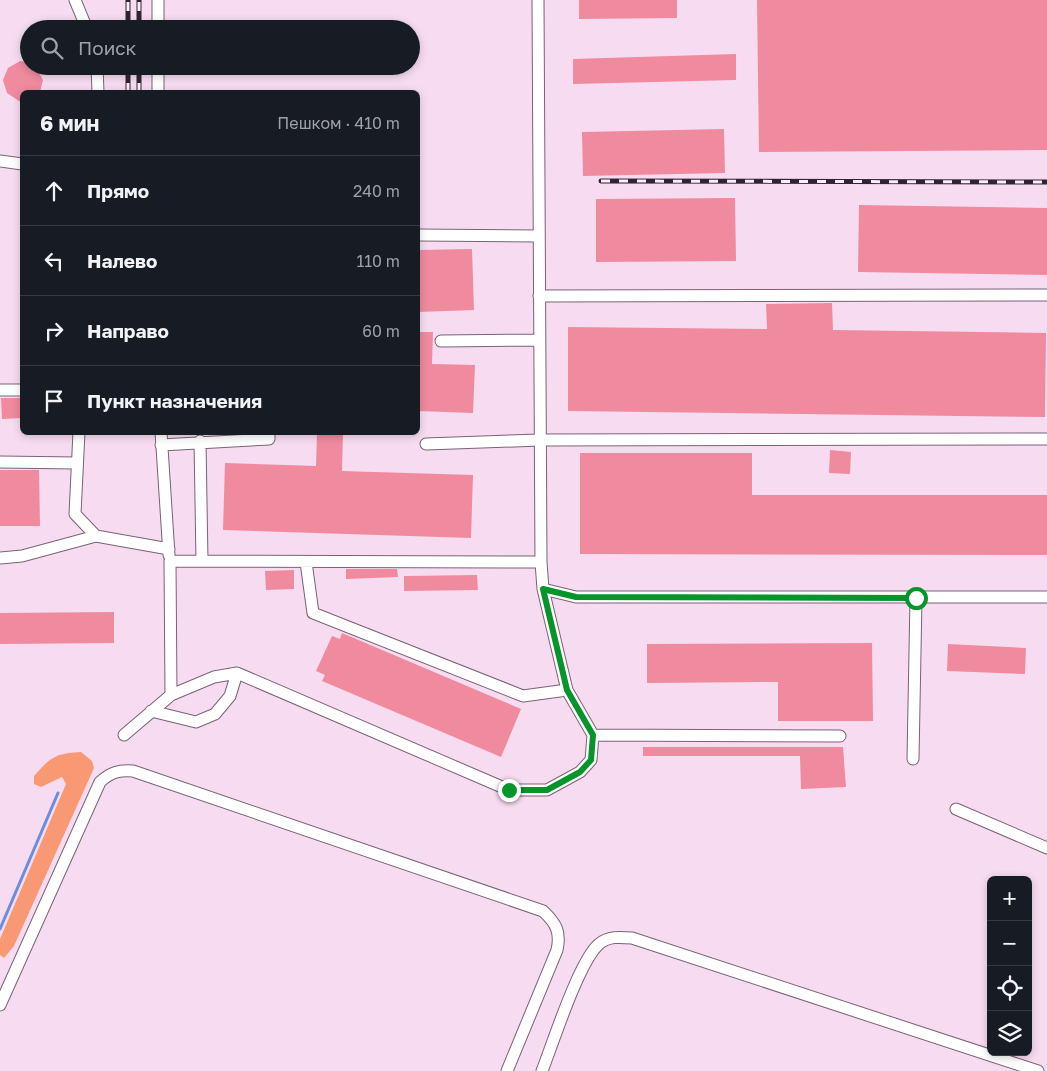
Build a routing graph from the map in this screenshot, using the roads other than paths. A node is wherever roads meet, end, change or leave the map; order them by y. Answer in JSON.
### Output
{"nodes":[{"id":1,"x":75,"y":0,"type":"edge"},
{"id":2,"x":158,"y":0,"type":"edge"},
{"id":3,"x":538,"y":0,"type":"edge"},
{"id":4,"x":83,"y":20,"type":"edge"},
{"id":5,"x":158,"y":20,"type":"edge"},
{"id":6,"x":97,"y":75,"type":"edge"},
{"id":7,"x":158,"y":75,"type":"edge"},
{"id":8,"x":98,"y":90,"type":"edge"},
{"id":9,"x":158,"y":90,"type":"edge"},
{"id":10,"x":0,"y":161,"type":"edge"},
{"id":11,"x":20,"y":164,"type":"edge"},
{"id":12,"x":420,"y":235,"type":"edge"},
{"id":13,"x":539,"y":236,"type":"junction"},
{"id":14,"x":1047,"y":295,"type":"edge"},
{"id":15,"x":539,"y":296,"type":"junction"},
{"id":16,"x":441,"y":340,"type":"dead end"},
{"id":17,"x":539,"y":340,"type":"junction"},
{"id":18,"x":0,"y":390,"type":"edge"},
{"id":19,"x":20,"y":390,"type":"edge"},
{"id":20,"x":79,"y":435,"type":"edge"},
{"id":21,"x":161,"y":435,"type":"edge"},
{"id":22,"x":269,"y":435,"type":"edge"},
{"id":23,"x":1047,"y":439,"type":"edge"},
{"id":24,"x":540,"y":440,"type":"junction"},
{"id":25,"x":200,"y":441,"type":"junction"},
{"id":26,"x":426,"y":444,"type":"dead end"},
{"id":27,"x":161,"y":445,"type":"junction"},
{"id":28,"x":0,"y":462,"type":"edge"},
{"id":29,"x":77,"y":463,"type":"junction"},
{"id":30,"x":96,"y":536,"type":"junction"},
{"id":31,"x":169,"y":549,"type":"junction"},
{"id":32,"x":0,"y":558,"type":"edge"},
{"id":33,"x":170,"y":561,"type":"junction"},
{"id":34,"x":202,"y":562,"type":"junction"},
{"id":35,"x":306,"y":562,"type":"junction"},
{"id":36,"x":541,"y":562,"type":"junction"},
{"id":37,"x":543,"y":589,"type":"junction"},
{"id":38,"x":1047,"y":597,"type":"edge"},
{"id":39,"x":916,"y":598,"type":"junction"},
{"id":40,"x":237,"y":673,"type":"junction"},
{"id":41,"x":567,"y":690,"type":"junction"},
{"id":42,"x":171,"y":695,"type":"junction"},
{"id":43,"x":152,"y":711,"type":"junction"},
{"id":44,"x":124,"y":735,"type":"dead end"},
{"id":45,"x":593,"y":735,"type":"junction"},
{"id":46,"x":840,"y":736,"type":"dead end"},
{"id":47,"x":914,"y":759,"type":"dead end"},
{"id":48,"x":956,"y":809,"type":"dead end"},
{"id":49,"x":1047,"y":848,"type":"edge"},
{"id":50,"x":0,"y":1005,"type":"edge"},
{"id":51,"x":507,"y":1071,"type":"edge"},
{"id":52,"x":542,"y":1071,"type":"edge"},
{"id":53,"x":1038,"y":1071,"type":"edge"}],
"edges":[{"from":1,"to":4,"type":"lane"},
{"from":2,"to":5,"type":"lane"},
{"from":3,"to":13,"type":"lane"},
{"from":6,"to":8,"type":"lane"},
{"from":7,"to":9,"type":"lane"},
{"from":10,"to":11,"type":"lane"},
{"from":12,"to":13,"type":"lane"},
{"from":13,"to":15,"type":"lane"},
{"from":14,"to":15,"type":"lane"},
{"from":15,"to":17,"type":"lane"},
{"from":16,"to":17,"type":"lane"},
{"from":17,"to":24,"type":"lane"},
{"from":18,"to":19,"type":"lane"},
{"from":20,"to":29,"type":"lane"},
{"from":21,"to":27,"type":"lane"},
{"from":22,"to":25,"type":"lane"},
{"from":23,"to":24,"type":"lane"},
{"from":24,"to":26,"type":"lane"},
{"from":24,"to":36,"type":"lane"},
{"from":25,"to":27,"type":"lane"},
{"from":25,"to":34,"type":"lane"},
{"from":27,"to":31,"type":"lane"},
{"from":28,"to":29,"type":"lane"},
{"from":29,"to":30,"type":"lane"},
{"from":30,"to":31,"type":"lane"},
{"from":30,"to":32,"type":"lane"},
{"from":31,"to":33,"type":"lane"},
{"from":33,"to":34,"type":"lane"},
{"from":33,"to":42,"type":"lane"},
{"from":34,"to":35,"type":"lane"},
{"from":35,"to":36,"type":"lane"},
{"from":35,"to":41,"type":"lane"},
{"from":36,"to":37,"type":"lane"},
{"from":37,"to":39,"type":"lane"},
{"from":37,"to":41,"type":"lane"},
{"from":38,"to":39,"type":"lane"},
{"from":39,"to":47,"type":"lane"},
{"from":40,"to":42,"type":"lane"},
{"from":40,"to":43,"type":"lane"},
{"from":40,"to":45,"type":"lane"},
{"from":41,"to":45,"type":"lane"},
{"from":42,"to":43,"type":"lane"},
{"from":43,"to":44,"type":"lane"},
{"from":45,"to":46,"type":"lane"},
{"from":48,"to":49,"type":"lane"},
{"from":50,"to":51,"type":"lane"},
{"from":52,"to":53,"type":"lane"}]}
